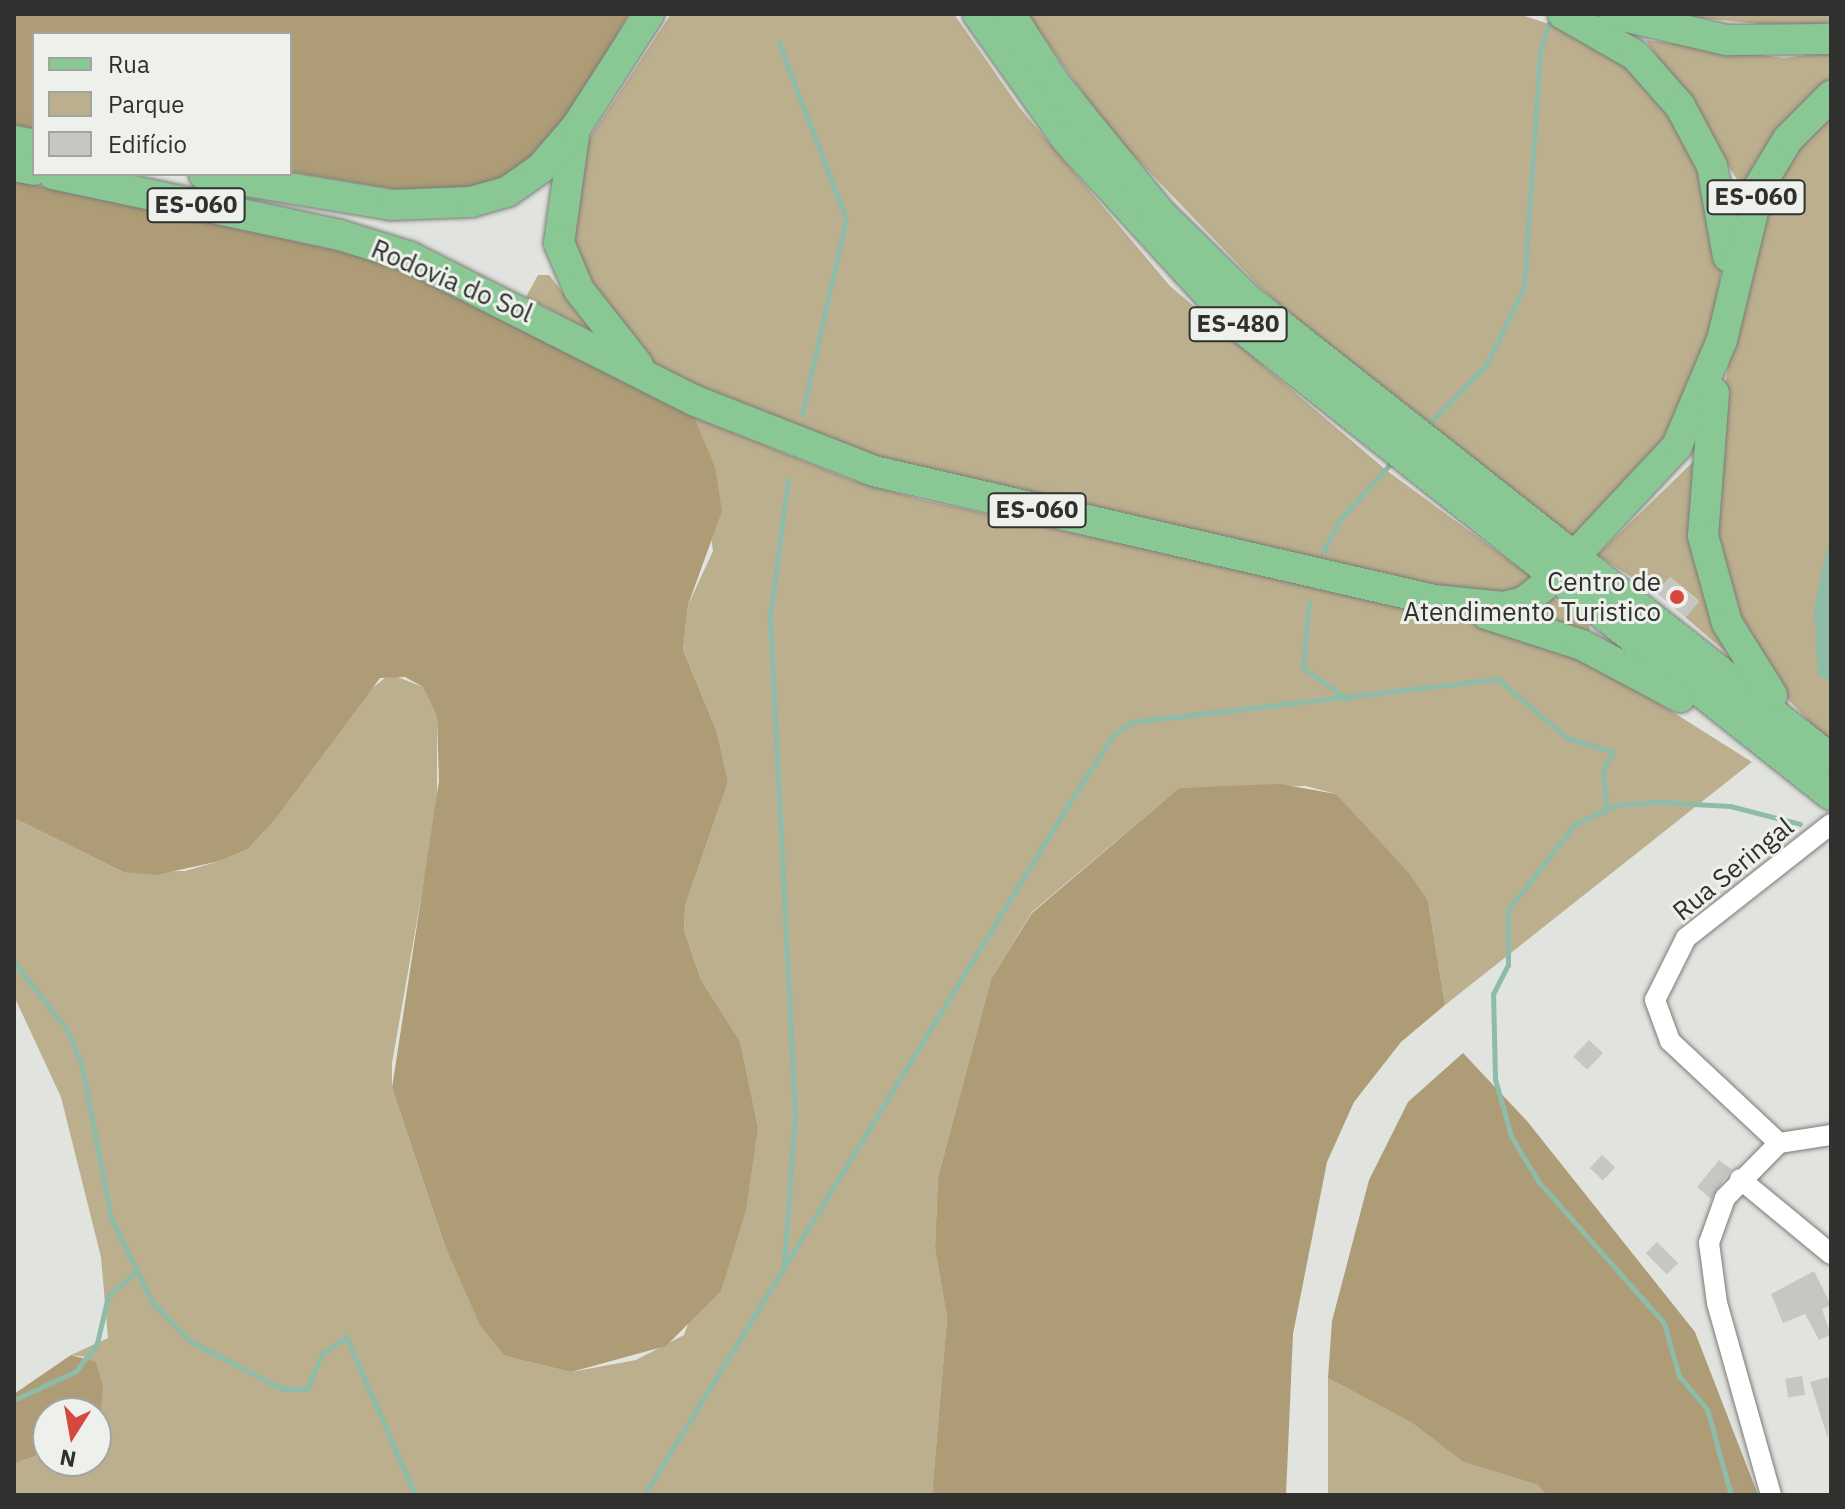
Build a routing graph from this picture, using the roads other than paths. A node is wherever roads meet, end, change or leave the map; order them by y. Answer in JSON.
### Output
{"nodes":[{"id":1,"x":649,"y":14,"type":"edge"},
{"id":2,"x":978,"y":14,"type":"edge"},
{"id":3,"x":1010,"y":14,"type":"edge"},
{"id":4,"x":1563,"y":14,"type":"edge"},
{"id":5,"x":1614,"y":14,"type":"edge"},
{"id":6,"x":1831,"y":39,"type":"edge"},
{"id":7,"x":1831,"y":96,"type":"edge"},
{"id":8,"x":577,"y":126,"type":"junction"},
{"id":9,"x":62,"y":176,"type":"edge"},
{"id":10,"x":216,"y":176,"type":"edge"},
{"id":11,"x":1724,"y":330,"type":"junction"},
{"id":12,"x":652,"y":379,"type":"junction"},
{"id":13,"x":1564,"y":568,"type":"junction"},
{"id":14,"x":1434,"y":600,"type":"junction"},
{"id":15,"x":1803,"y":736,"type":"junction"},
{"id":16,"x":1774,"y":752,"type":"junction"},
{"id":17,"x":1831,"y":759,"type":"edge"},
{"id":18,"x":1831,"y":795,"type":"edge"},
{"id":19,"x":1831,"y":824,"type":"edge"},
{"id":20,"x":1831,"y":1135,"type":"edge"},
{"id":21,"x":1779,"y":1143,"type":"junction"},
{"id":22,"x":1740,"y":1179,"type":"junction"},
{"id":23,"x":1831,"y":1254,"type":"edge"},
{"id":24,"x":1771,"y":1495,"type":"edge"}],
"edges":[{"from":1,"to":8,"type":"main road","number":"ES-060"},
{"from":2,"to":13,"type":"main road","number":"ES-480"},
{"from":3,"to":13,"type":"main road","number":"ES-480"},
{"from":4,"to":11,"type":"main road"},
{"from":5,"to":6,"type":"main road"},
{"from":7,"to":11,"type":"main road","number":"ES-060"},
{"from":8,"to":10,"type":"main road","name":"Rodovia do Sol","number":"ES-060"},
{"from":8,"to":12,"type":"main road"},
{"from":9,"to":12,"type":"main road","name":"Rodovia do Sol","number":"ES-060"},
{"from":11,"to":13,"type":"main road","number":"ES-060"},
{"from":11,"to":15,"type":"main road"},
{"from":12,"to":14,"type":"main road","number":"ES-060"},
{"from":13,"to":14,"type":"main road","number":"ES-060"},
{"from":13,"to":15,"type":"main road","number":"ES-480"},
{"from":13,"to":16,"type":"main road","number":"ES-480"},
{"from":14,"to":16,"type":"main road"},
{"from":15,"to":17,"type":"main road","number":"ES-480"},
{"from":16,"to":18,"type":"main road","number":"ES-480"},
{"from":19,"to":21,"type":"street","name":"Rua Seringal"},
{"from":20,"to":21,"type":"street"},
{"from":21,"to":22,"type":"street"},
{"from":22,"to":23,"type":"street"},
{"from":22,"to":24,"type":"street"}]}
